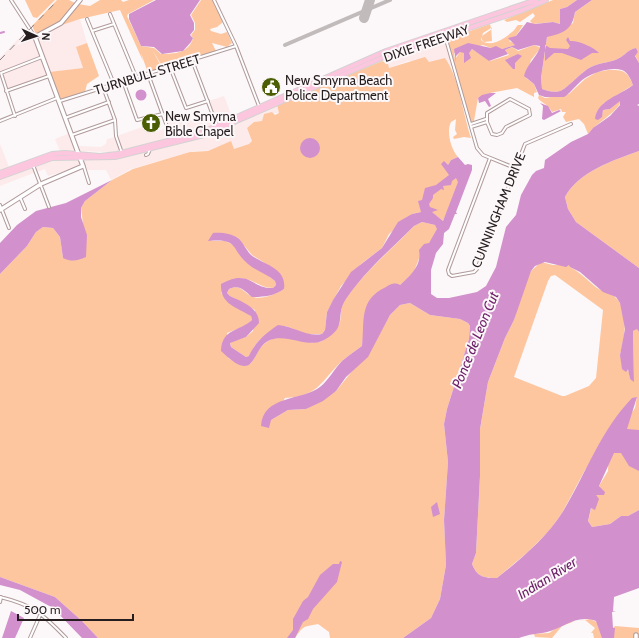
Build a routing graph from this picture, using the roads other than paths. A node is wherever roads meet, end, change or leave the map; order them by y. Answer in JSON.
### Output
{"nodes":[{"id":1,"x":10,"y":0,"type":"edge"},
{"id":2,"x":80,"y":0,"type":"edge"},
{"id":3,"x":214,"y":0,"type":"edge"},
{"id":4,"x":536,"y":0,"type":"edge"},
{"id":5,"x":546,"y":0,"type":"edge"},
{"id":6,"x":110,"y":14,"type":"dead end"},
{"id":7,"x":87,"y":19,"type":"dead end"},
{"id":8,"x":114,"y":24,"type":"junction"},
{"id":9,"x":92,"y":31,"type":"junction"},
{"id":10,"x":444,"y":34,"type":"junction"},
{"id":11,"x":35,"y":37,"type":"junction"},
{"id":12,"x":236,"y":46,"type":"junction"},
{"id":13,"x":42,"y":57,"type":"junction"},
{"id":14,"x":192,"y":60,"type":"junction"},
{"id":15,"x":170,"y":67,"type":"junction"},
{"id":16,"x":1,"y":73,"type":"edge"},
{"id":17,"x":148,"y":74,"type":"junction"},
{"id":18,"x":49,"y":76,"type":"junction"},
{"id":19,"x":136,"y":77,"type":"junction"},
{"id":20,"x":123,"y":81,"type":"junction"},
{"id":21,"x":114,"y":84,"type":"junction"},
{"id":22,"x":103,"y":87,"type":"junction"},
{"id":23,"x":6,"y":91,"type":"junction"},
{"id":24,"x":58,"y":100,"type":"junction"},
{"id":25,"x":208,"y":101,"type":"junction"},
{"id":26,"x":109,"y":102,"type":"junction"},
{"id":27,"x":261,"y":109,"type":"junction"},
{"id":28,"x":163,"y":114,"type":"junction"},
{"id":29,"x":14,"y":116,"type":"junction"},
{"id":30,"x":65,"y":118,"type":"junction"},
{"id":31,"x":115,"y":120,"type":"junction"},
{"id":32,"x":0,"y":121,"type":"edge"},
{"id":33,"x":487,"y":121,"type":"junction"},
{"id":34,"x":571,"y":124,"type":"dead end"},
{"id":35,"x":471,"y":125,"type":"junction"},
{"id":36,"x":218,"y":129,"type":"junction"},
{"id":37,"x":72,"y":135,"type":"junction"},
{"id":38,"x":173,"y":142,"type":"junction"},
{"id":39,"x":150,"y":149,"type":"junction"},
{"id":40,"x":123,"y":154,"type":"junction"},
{"id":41,"x":146,"y":155,"type":"dead end"},
{"id":42,"x":80,"y":156,"type":"junction"},
{"id":43,"x":490,"y":158,"type":"junction"},
{"id":44,"x":33,"y":162,"type":"junction"},
{"id":45,"x":84,"y":166,"type":"junction"},
{"id":46,"x":515,"y":168,"type":"junction"},
{"id":47,"x":0,"y":173,"type":"edge"},
{"id":48,"x":0,"y":177,"type":"edge"},
{"id":49,"x":89,"y":183,"type":"dead end"},
{"id":50,"x":41,"y":184,"type":"junction"},
{"id":51,"x":20,"y":197,"type":"junction"},
{"id":52,"x":49,"y":207,"type":"dead end"},
{"id":53,"x":1,"y":208,"type":"edge"},
{"id":54,"x":25,"y":209,"type":"dead end"},
{"id":55,"x":10,"y":228,"type":"dead end"},
{"id":56,"x":1,"y":597,"type":"edge"},
{"id":57,"x":0,"y":602,"type":"edge"},
{"id":58,"x":41,"y":613,"type":"junction"},
{"id":59,"x":30,"y":638,"type":"edge"},
{"id":60,"x":66,"y":638,"type":"edge"}],
"edges":[{"from":1,"to":11,"type":"street"},
{"from":2,"to":11,"type":"street"},
{"from":3,"to":12,"type":"street"},
{"from":4,"to":10,"type":"main road","name":"DIXIE FREEWAY"},
{"from":5,"to":10,"type":"main road","name":"DIXIE FREEWAY"},
{"from":6,"to":8,"type":"street"},
{"from":7,"to":9,"type":"street"},
{"from":8,"to":9,"type":"street"},
{"from":8,"to":19,"type":"street"},
{"from":9,"to":21,"type":"street"},
{"from":10,"to":27,"type":"main road","name":"DIXIE FREEWAY"},
{"from":10,"to":35,"type":"street"},
{"from":11,"to":13,"type":"street"},
{"from":12,"to":14,"type":"street","name":"TURNBULL STREET"},
{"from":12,"to":27,"type":"street"},
{"from":13,"to":16,"type":"street"},
{"from":13,"to":18,"type":"street"},
{"from":14,"to":15,"type":"street","name":"TURNBULL STREET"},
{"from":14,"to":25,"type":"street"},
{"from":15,"to":17,"type":"street","name":"TURNBULL STREET"},
{"from":15,"to":25,"type":"street"},
{"from":16,"to":23,"type":"street"},
{"from":17,"to":19,"type":"street","name":"TURNBULL STREET"},
{"from":17,"to":28,"type":"street"},
{"from":18,"to":23,"type":"street"},
{"from":18,"to":24,"type":"street"},
{"from":19,"to":20,"type":"street","name":"TURNBULL STREET"},
{"from":20,"to":21,"type":"street","name":"TURNBULL STREET"},
{"from":20,"to":28,"type":"street"},
{"from":21,"to":22,"type":"street","name":"TURNBULL STREET"},
{"from":22,"to":24,"type":"street","name":"TURNBULL STREET"},
{"from":22,"to":26,"type":"street"},
{"from":23,"to":29,"type":"street"},
{"from":24,"to":29,"type":"street","name":"TURNBULL STREET"},
{"from":24,"to":30,"type":"street"},
{"from":25,"to":36,"type":"street"},
{"from":26,"to":30,"type":"street"},
{"from":26,"to":31,"type":"street"},
{"from":27,"to":36,"type":"main road","name":"DIXIE FREEWAY"},
{"from":28,"to":38,"type":"street"},
{"from":29,"to":32,"type":"street","name":"TURNBULL STREET"},
{"from":30,"to":37,"type":"street"},
{"from":31,"to":37,"type":"street"},
{"from":31,"to":40,"type":"street"},
{"from":33,"to":33,"type":"street"},
{"from":33,"to":35,"type":"street"},
{"from":34,"to":46,"type":"street","name":"CUNNINGHAM DRIVE"},
{"from":35,"to":43,"type":"street"},
{"from":36,"to":38,"type":"main road","name":"DIXIE FREEWAY"},
{"from":37,"to":42,"type":"street"},
{"from":38,"to":39,"type":"main road","name":"DIXIE FREEWAY"},
{"from":38,"to":40,"type":"main road","name":"DIXIE FREEWAY"},
{"from":39,"to":40,"type":"main road","name":"DIXIE FREEWAY"},
{"from":39,"to":41,"type":"street"},
{"from":40,"to":42,"type":"main road","name":"DIXIE FREEWAY"},
{"from":42,"to":44,"type":"main road","name":"DIXIE FREEWAY"},
{"from":42,"to":45,"type":"street"},
{"from":43,"to":46,"type":"street"},
{"from":43,"to":46,"type":"street","name":"CUNNINGHAM DRIVE"},
{"from":44,"to":47,"type":"main road"},
{"from":44,"to":48,"type":"main road"},
{"from":44,"to":50,"type":"street"},
{"from":45,"to":49,"type":"street"},
{"from":45,"to":50,"type":"street"},
{"from":50,"to":51,"type":"street"},
{"from":50,"to":52,"type":"street"},
{"from":51,"to":53,"type":"street"},
{"from":51,"to":54,"type":"street"},
{"from":53,"to":55,"type":"street"},
{"from":56,"to":57,"type":"street"},
{"from":56,"to":58,"type":"street"},
{"from":58,"to":59,"type":"street"},
{"from":58,"to":60,"type":"street"}]}
